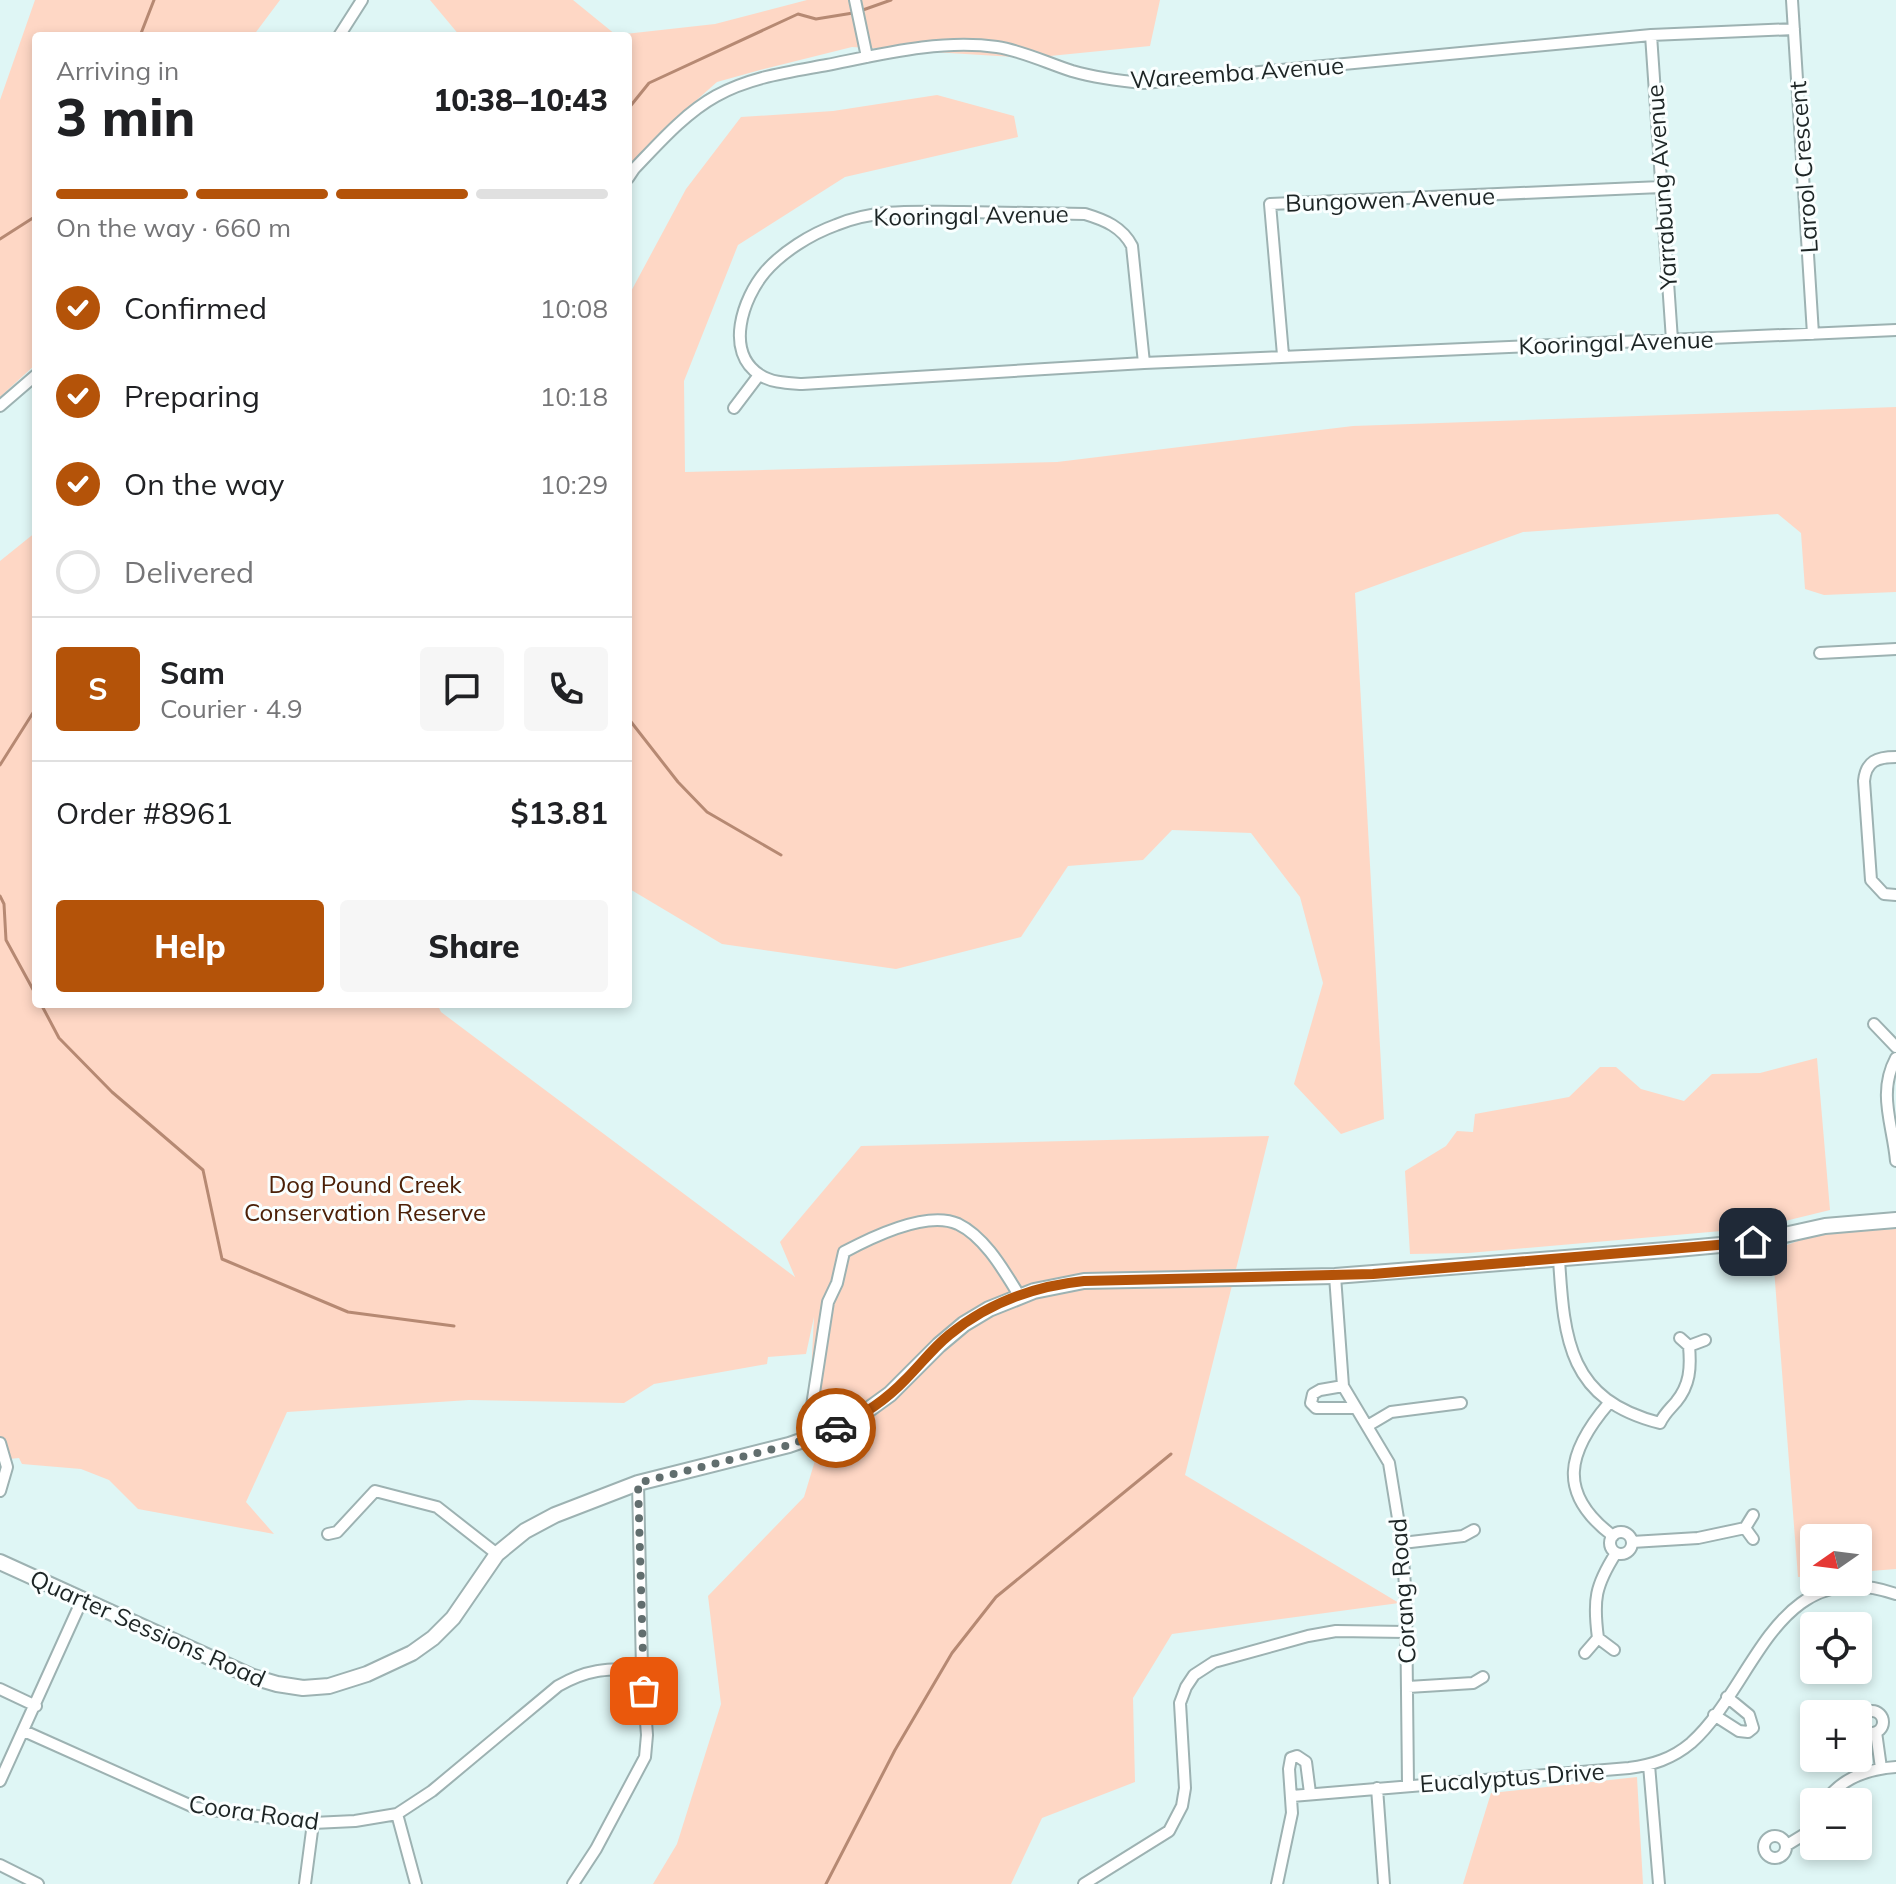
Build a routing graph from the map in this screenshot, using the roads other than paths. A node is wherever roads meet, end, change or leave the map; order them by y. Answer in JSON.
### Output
{"nodes":[{"id":1,"x":362,"y":0,"type":"edge"},
{"id":2,"x":1792,"y":0,"type":"edge"},
{"id":3,"x":855,"y":2,"type":"edge"},
{"id":4,"x":1794,"y":29,"type":"junction"},
{"id":5,"x":342,"y":32,"type":"edge"},
{"id":6,"x":1651,"y":35,"type":"junction"},
{"id":7,"x":867,"y":57,"type":"junction"},
{"id":8,"x":632,"y":172,"type":"edge"},
{"id":9,"x":1661,"y":187,"type":"junction"},
{"id":10,"x":1896,"y":330,"type":"edge"},
{"id":11,"x":1813,"y":334,"type":"junction"},
{"id":12,"x":1672,"y":340,"type":"junction"},
{"id":13,"x":1283,"y":355,"type":"junction"},
{"id":14,"x":1144,"y":363,"type":"junction"},
{"id":15,"x":759,"y":375,"type":"junction"},
{"id":16,"x":32,"y":378,"type":"edge"},
{"id":17,"x":0,"y":406,"type":"edge"},
{"id":18,"x":734,"y":408,"type":"dead end"},
{"id":19,"x":1896,"y":649,"type":"edge"},
{"id":20,"x":1820,"y":653,"type":"dead end"},
{"id":21,"x":1896,"y":757,"type":"edge"},
{"id":22,"x":1896,"y":895,"type":"edge"},
{"id":23,"x":1874,"y":1024,"type":"dead end"},
{"id":24,"x":1896,"y":1047,"type":"edge"},
{"id":25,"x":1896,"y":1058,"type":"edge"},
{"id":26,"x":1896,"y":1161,"type":"edge"},
{"id":27,"x":1896,"y":1220,"type":"edge"},
{"id":28,"x":1559,"y":1259,"type":"junction"},
{"id":29,"x":1335,"y":1276,"type":"junction"},
{"id":30,"x":833,"y":1293,"type":"junction"},
{"id":31,"x":846,"y":1294,"type":"dead end"},
{"id":32,"x":1019,"y":1295,"type":"junction"},
{"id":33,"x":1680,"y":1338,"type":"dead end"},
{"id":34,"x":1705,"y":1340,"type":"dead end"},
{"id":35,"x":1689,"y":1346,"type":"junction"},
{"id":36,"x":1343,"y":1386,"type":"junction"},
{"id":37,"x":1461,"y":1403,"type":"dead end"},
{"id":38,"x":1609,"y":1403,"type":"junction"},
{"id":39,"x":1356,"y":1408,"type":"junction"},
{"id":40,"x":1369,"y":1425,"type":"junction"},
{"id":41,"x":815,"y":1437,"type":"junction"},
{"id":42,"x":0,"y":1443,"type":"edge"},
{"id":43,"x":638,"y":1483,"type":"junction"},
{"id":44,"x":0,"y":1491,"type":"edge"},
{"id":45,"x":1753,"y":1515,"type":"dead end"},
{"id":46,"x":1745,"y":1528,"type":"junction"},
{"id":47,"x":1474,"y":1530,"type":"dead end"},
{"id":48,"x":328,"y":1534,"type":"dead end"},
{"id":49,"x":1613,"y":1536,"type":"junction"},
{"id":50,"x":1753,"y":1539,"type":"dead end"},
{"id":51,"x":1632,"y":1542,"type":"junction"},
{"id":52,"x":1402,"y":1543,"type":"junction"},
{"id":53,"x":1616,"y":1553,"type":"junction"},
{"id":54,"x":497,"y":1554,"type":"junction"},
{"id":55,"x":0,"y":1562,"type":"edge"},
{"id":56,"x":1896,"y":1594,"type":"edge"},
{"id":57,"x":82,"y":1600,"type":"junction"},
{"id":58,"x":1406,"y":1632,"type":"junction"},
{"id":59,"x":1598,"y":1638,"type":"junction"},
{"id":60,"x":1614,"y":1650,"type":"dead end"},
{"id":61,"x":1585,"y":1653,"type":"dead end"},
{"id":62,"x":642,"y":1669,"type":"junction"},
{"id":63,"x":1483,"y":1677,"type":"dead end"},
{"id":64,"x":1408,"y":1687,"type":"junction"},
{"id":65,"x":0,"y":1689,"type":"edge"},
{"id":66,"x":1727,"y":1697,"type":"junction"},
{"id":67,"x":36,"y":1706,"type":"junction"},
{"id":68,"x":1714,"y":1715,"type":"junction"},
{"id":69,"x":24,"y":1731,"type":"junction"},
{"id":70,"x":1876,"y":1732,"type":"dead end"},
{"id":71,"x":1649,"y":1765,"type":"junction"},
{"id":72,"x":1896,"y":1767,"type":"edge"},
{"id":73,"x":1881,"y":1768,"type":"junction"},
{"id":74,"x":0,"y":1781,"type":"edge"},
{"id":75,"x":1408,"y":1784,"type":"junction"},
{"id":76,"x":1377,"y":1788,"type":"junction"},
{"id":77,"x":1838,"y":1788,"type":"edge"},
{"id":78,"x":1310,"y":1793,"type":"junction"},
{"id":79,"x":1292,"y":1796,"type":"junction"},
{"id":80,"x":397,"y":1814,"type":"junction"},
{"id":81,"x":313,"y":1823,"type":"junction"},
{"id":82,"x":1800,"y":1837,"type":"edge"},
{"id":83,"x":1787,"y":1845,"type":"dead end"},
{"id":84,"x":0,"y":1865,"type":"edge"},
{"id":85,"x":34,"y":1883,"type":"edge"},
{"id":86,"x":305,"y":1884,"type":"edge"},
{"id":87,"x":416,"y":1884,"type":"edge"},
{"id":88,"x":573,"y":1884,"type":"edge"},
{"id":89,"x":1084,"y":1884,"type":"edge"},
{"id":90,"x":1277,"y":1884,"type":"edge"},
{"id":91,"x":1384,"y":1884,"type":"edge"},
{"id":92,"x":1659,"y":1884,"type":"edge"}],
"edges":[{"from":1,"to":5,"type":"street"},
{"from":2,"to":4,"type":"street","name":"Larool Crescent"},
{"from":3,"to":7,"type":"street"},
{"from":4,"to":6,"type":"street","name":"Wareemba Avenue"},
{"from":4,"to":11,"type":"street","name":"Larool Crescent"},
{"from":6,"to":7,"type":"street","name":"Wareemba Avenue"},
{"from":6,"to":9,"type":"street","name":"Yarrabung Avenue"},
{"from":7,"to":8,"type":"street","name":"Wareemba Avenue"},
{"from":9,"to":12,"type":"street","name":"Yarrabung Avenue"},
{"from":9,"to":13,"type":"street","name":"Bungowen Avenue"},
{"from":10,"to":11,"type":"street","name":"Kooringal Avenue"},
{"from":11,"to":12,"type":"street","name":"Kooringal Avenue"},
{"from":12,"to":13,"type":"street","name":"Kooringal Avenue"},
{"from":13,"to":14,"type":"street","name":"Kooringal Avenue"},
{"from":14,"to":15,"type":"street","name":"Kooringal Avenue"},
{"from":14,"to":15,"type":"street","name":"Kooringal Avenue"},
{"from":15,"to":18,"type":"street"},
{"from":16,"to":17,"type":"street"},
{"from":19,"to":20,"type":"street"},
{"from":21,"to":22,"type":"street"},
{"from":23,"to":24,"type":"street"},
{"from":25,"to":26,"type":"street"},
{"from":27,"to":28,"type":"main road","name":"Quarter Sessions Road"},
{"from":28,"to":29,"type":"main road","name":"Quarter Sessions Road"},
{"from":28,"to":38,"type":"street"},
{"from":29,"to":32,"type":"main road","name":"Quarter Sessions Road"},
{"from":29,"to":36,"type":"street","name":"Corang Road"},
{"from":30,"to":31,"type":"street"},
{"from":30,"to":32,"type":"street"},
{"from":30,"to":41,"type":"street"},
{"from":32,"to":41,"type":"main road","name":"Quarter Sessions Road"},
{"from":33,"to":35,"type":"street"},
{"from":34,"to":35,"type":"street"},
{"from":35,"to":38,"type":"street"},
{"from":36,"to":39,"type":"street","name":"Corang Road"},
{"from":36,"to":39,"type":"street"},
{"from":37,"to":40,"type":"street"},
{"from":38,"to":49,"type":"street"},
{"from":39,"to":40,"type":"street","name":"Corang Road"},
{"from":40,"to":52,"type":"street","name":"Corang Road"},
{"from":41,"to":43,"type":"main road","name":"Quarter Sessions Road"},
{"from":42,"to":44,"type":"street"},
{"from":43,"to":54,"type":"main road","name":"Quarter Sessions Road"},
{"from":43,"to":62,"type":"street"},
{"from":45,"to":46,"type":"street"},
{"from":46,"to":50,"type":"street"},
{"from":46,"to":51,"type":"street"},
{"from":47,"to":52,"type":"street"},
{"from":48,"to":54,"type":"street"},
{"from":49,"to":51,"type":"street"},
{"from":49,"to":53,"type":"street"},
{"from":51,"to":53,"type":"street"},
{"from":52,"to":58,"type":"street","name":"Corang Road"},
{"from":53,"to":59,"type":"street"},
{"from":54,"to":57,"type":"main road","name":"Quarter Sessions Road"},
{"from":55,"to":57,"type":"main road","name":"Quarter Sessions Road"},
{"from":56,"to":66,"type":"street","name":"Eucalyptus Drive"},
{"from":57,"to":67,"type":"street"},
{"from":58,"to":64,"type":"street","name":"Corang Road"},
{"from":58,"to":89,"type":"street"},
{"from":59,"to":60,"type":"street"},
{"from":59,"to":61,"type":"street"},
{"from":62,"to":80,"type":"street","name":"Coora Road"},
{"from":62,"to":88,"type":"street"},
{"from":63,"to":64,"type":"street"},
{"from":64,"to":75,"type":"street","name":"Corang Road"},
{"from":65,"to":67,"type":"street"},
{"from":66,"to":68,"type":"street","name":"Eucalyptus Drive"},
{"from":66,"to":68,"type":"street"},
{"from":67,"to":69,"type":"street"},
{"from":68,"to":71,"type":"street","name":"Eucalyptus Drive"},
{"from":69,"to":74,"type":"street"},
{"from":69,"to":81,"type":"street","name":"Coora Road"},
{"from":70,"to":73,"type":"street"},
{"from":71,"to":75,"type":"street","name":"Eucalyptus Drive"},
{"from":71,"to":92,"type":"street"},
{"from":72,"to":73,"type":"street"},
{"from":73,"to":77,"type":"street"},
{"from":75,"to":76,"type":"street","name":"Eucalyptus Drive"},
{"from":76,"to":78,"type":"street","name":"Eucalyptus Drive"},
{"from":76,"to":91,"type":"street"},
{"from":78,"to":79,"type":"street","name":"Eucalyptus Drive"},
{"from":78,"to":79,"type":"street"},
{"from":79,"to":90,"type":"street"},
{"from":80,"to":81,"type":"street","name":"Coora Road"},
{"from":80,"to":87,"type":"street"},
{"from":81,"to":86,"type":"street"},
{"from":82,"to":83,"type":"street"},
{"from":84,"to":85,"type":"street"}]}
